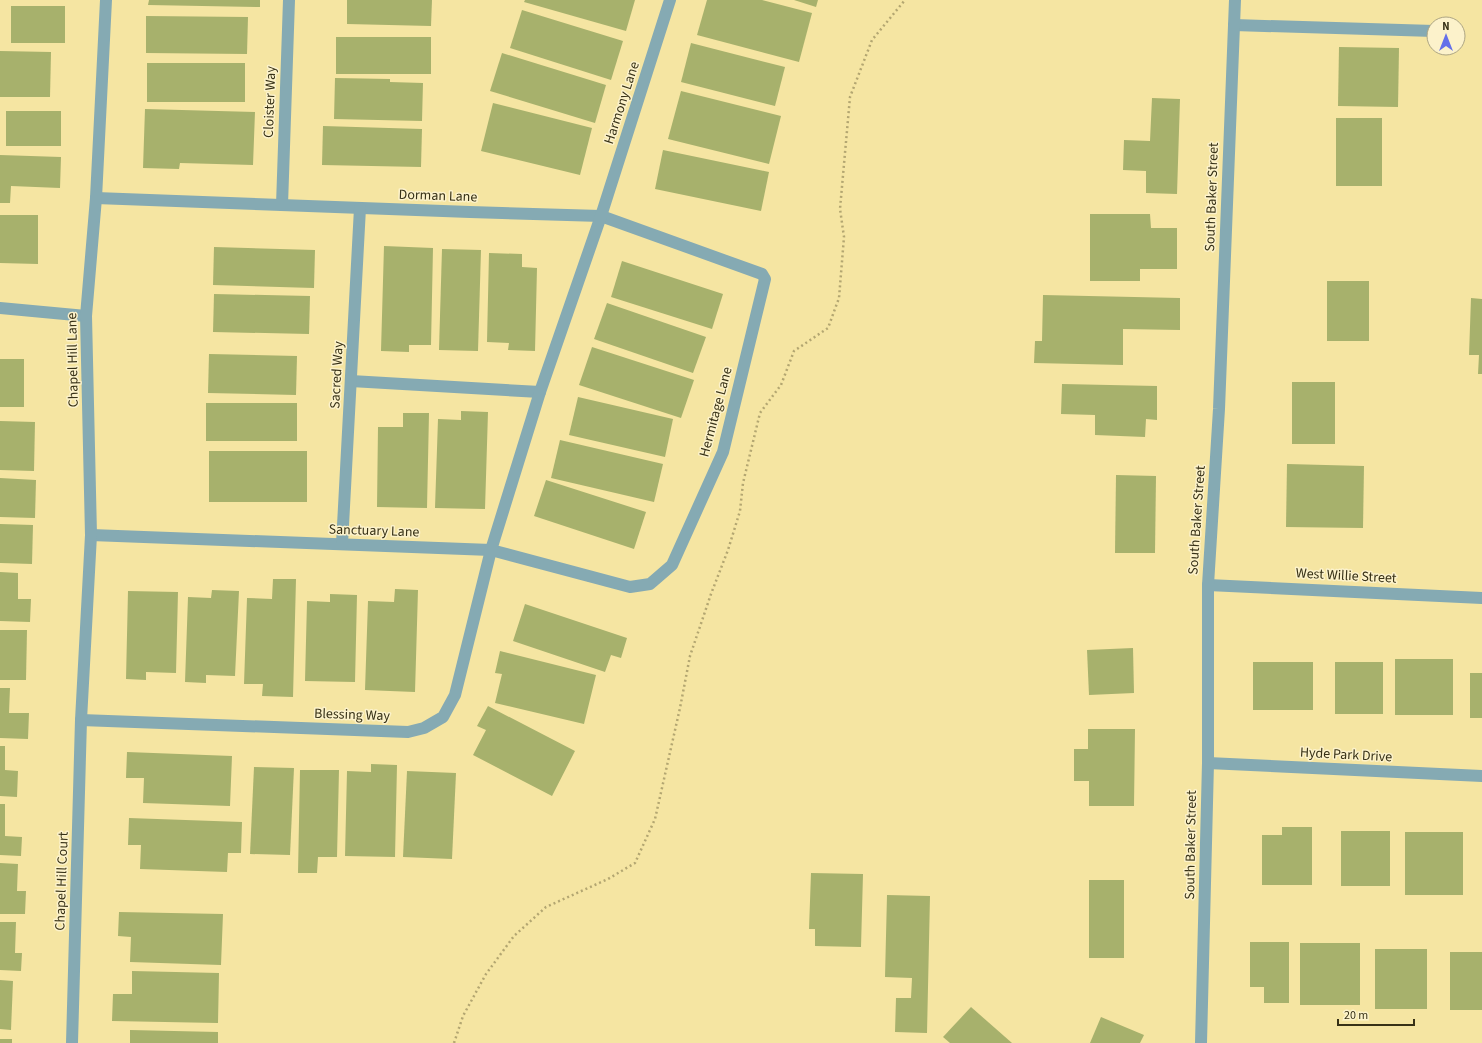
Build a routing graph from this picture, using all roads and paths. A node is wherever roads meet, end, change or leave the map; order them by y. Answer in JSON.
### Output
{"nodes":[{"id":1,"x":106,"y":0,"type":"edge"},
{"id":2,"x":289,"y":0,"type":"edge"},
{"id":3,"x":670,"y":0,"type":"edge"},
{"id":4,"x":905,"y":0,"type":"edge"},
{"id":5,"x":1235,"y":0,"type":"edge"},
{"id":6,"x":1234,"y":25,"type":"junction"},
{"id":7,"x":1426,"y":31,"type":"edge"},
{"id":8,"x":96,"y":198,"type":"junction"},
{"id":9,"x":282,"y":205,"type":"junction"},
{"id":10,"x":360,"y":208,"type":"junction"},
{"id":11,"x":601,"y":216,"type":"junction"},
{"id":12,"x":765,"y":279,"type":"joint"},
{"id":13,"x":0,"y":308,"type":"edge"},
{"id":14,"x":86,"y":316,"type":"junction"},
{"id":15,"x":351,"y":381,"type":"junction"},
{"id":16,"x":540,"y":392,"type":"junction"},
{"id":17,"x":91,"y":535,"type":"junction"},
{"id":18,"x":342,"y":544,"type":"junction"},
{"id":19,"x":491,"y":550,"type":"junction"},
{"id":20,"x":650,"y":584,"type":"joint"},
{"id":21,"x":1208,"y":585,"type":"junction"},
{"id":22,"x":1482,"y":598,"type":"edge"},
{"id":23,"x":81,"y":720,"type":"junction"},
{"id":24,"x":1208,"y":763,"type":"junction"},
{"id":25,"x":1482,"y":776,"type":"edge"},
{"id":26,"x":72,"y":1043,"type":"edge"},
{"id":27,"x":454,"y":1043,"type":"edge"},
{"id":28,"x":1201,"y":1043,"type":"edge"}],
"edges":[{"from":1,"to":8,"type":"street","name":"Chapel Hill Lane"},
{"from":2,"to":9,"type":"street","name":"Cloister Way"},
{"from":3,"to":11,"type":"street","name":"Harmony Lane"},
{"from":4,"to":27,"type":"path"},
{"from":5,"to":6,"type":"street","name":"South Baker Street"},
{"from":6,"to":7,"type":"street"},
{"from":6,"to":21,"type":"street","name":"South Baker Street"},
{"from":8,"to":9,"type":"street","name":"Dorman Lane"},
{"from":8,"to":14,"type":"street","name":"Chapel Hill Lane"},
{"from":9,"to":10,"type":"street","name":"Dorman Lane"},
{"from":10,"to":11,"type":"street","name":"Dorman Lane"},
{"from":10,"to":15,"type":"street","name":"Sacred Way"},
{"from":11,"to":12,"type":"street","name":"Dorman Lane"},
{"from":11,"to":16,"type":"street","name":"Harmony Lane"},
{"from":12,"to":20,"type":"street","name":"Hermitage Lane"},
{"from":13,"to":14,"type":"street"},
{"from":14,"to":17,"type":"street","name":"Chapel Hill Lane"},
{"from":15,"to":16,"type":"street"},
{"from":15,"to":18,"type":"street","name":"Sacred Way"},
{"from":16,"to":19,"type":"street","name":"Blessing Way"},
{"from":17,"to":18,"type":"street","name":"Sanctuary Lane"},
{"from":17,"to":23,"type":"street","name":"Chapel Hill Lane"},
{"from":18,"to":19,"type":"street","name":"Sanctuary Lane"},
{"from":19,"to":20,"type":"street","name":"Sanctuary Lane"},
{"from":19,"to":23,"type":"street","name":"Blessing Way"},
{"from":21,"to":22,"type":"street","name":"West Willie Street"},
{"from":21,"to":24,"type":"street","name":"South Baker Street"},
{"from":23,"to":26,"type":"street","name":"Chapel Hill Court"},
{"from":24,"to":25,"type":"street","name":"Hyde Park Drive"},
{"from":24,"to":28,"type":"street","name":"South Baker Street"}]}
